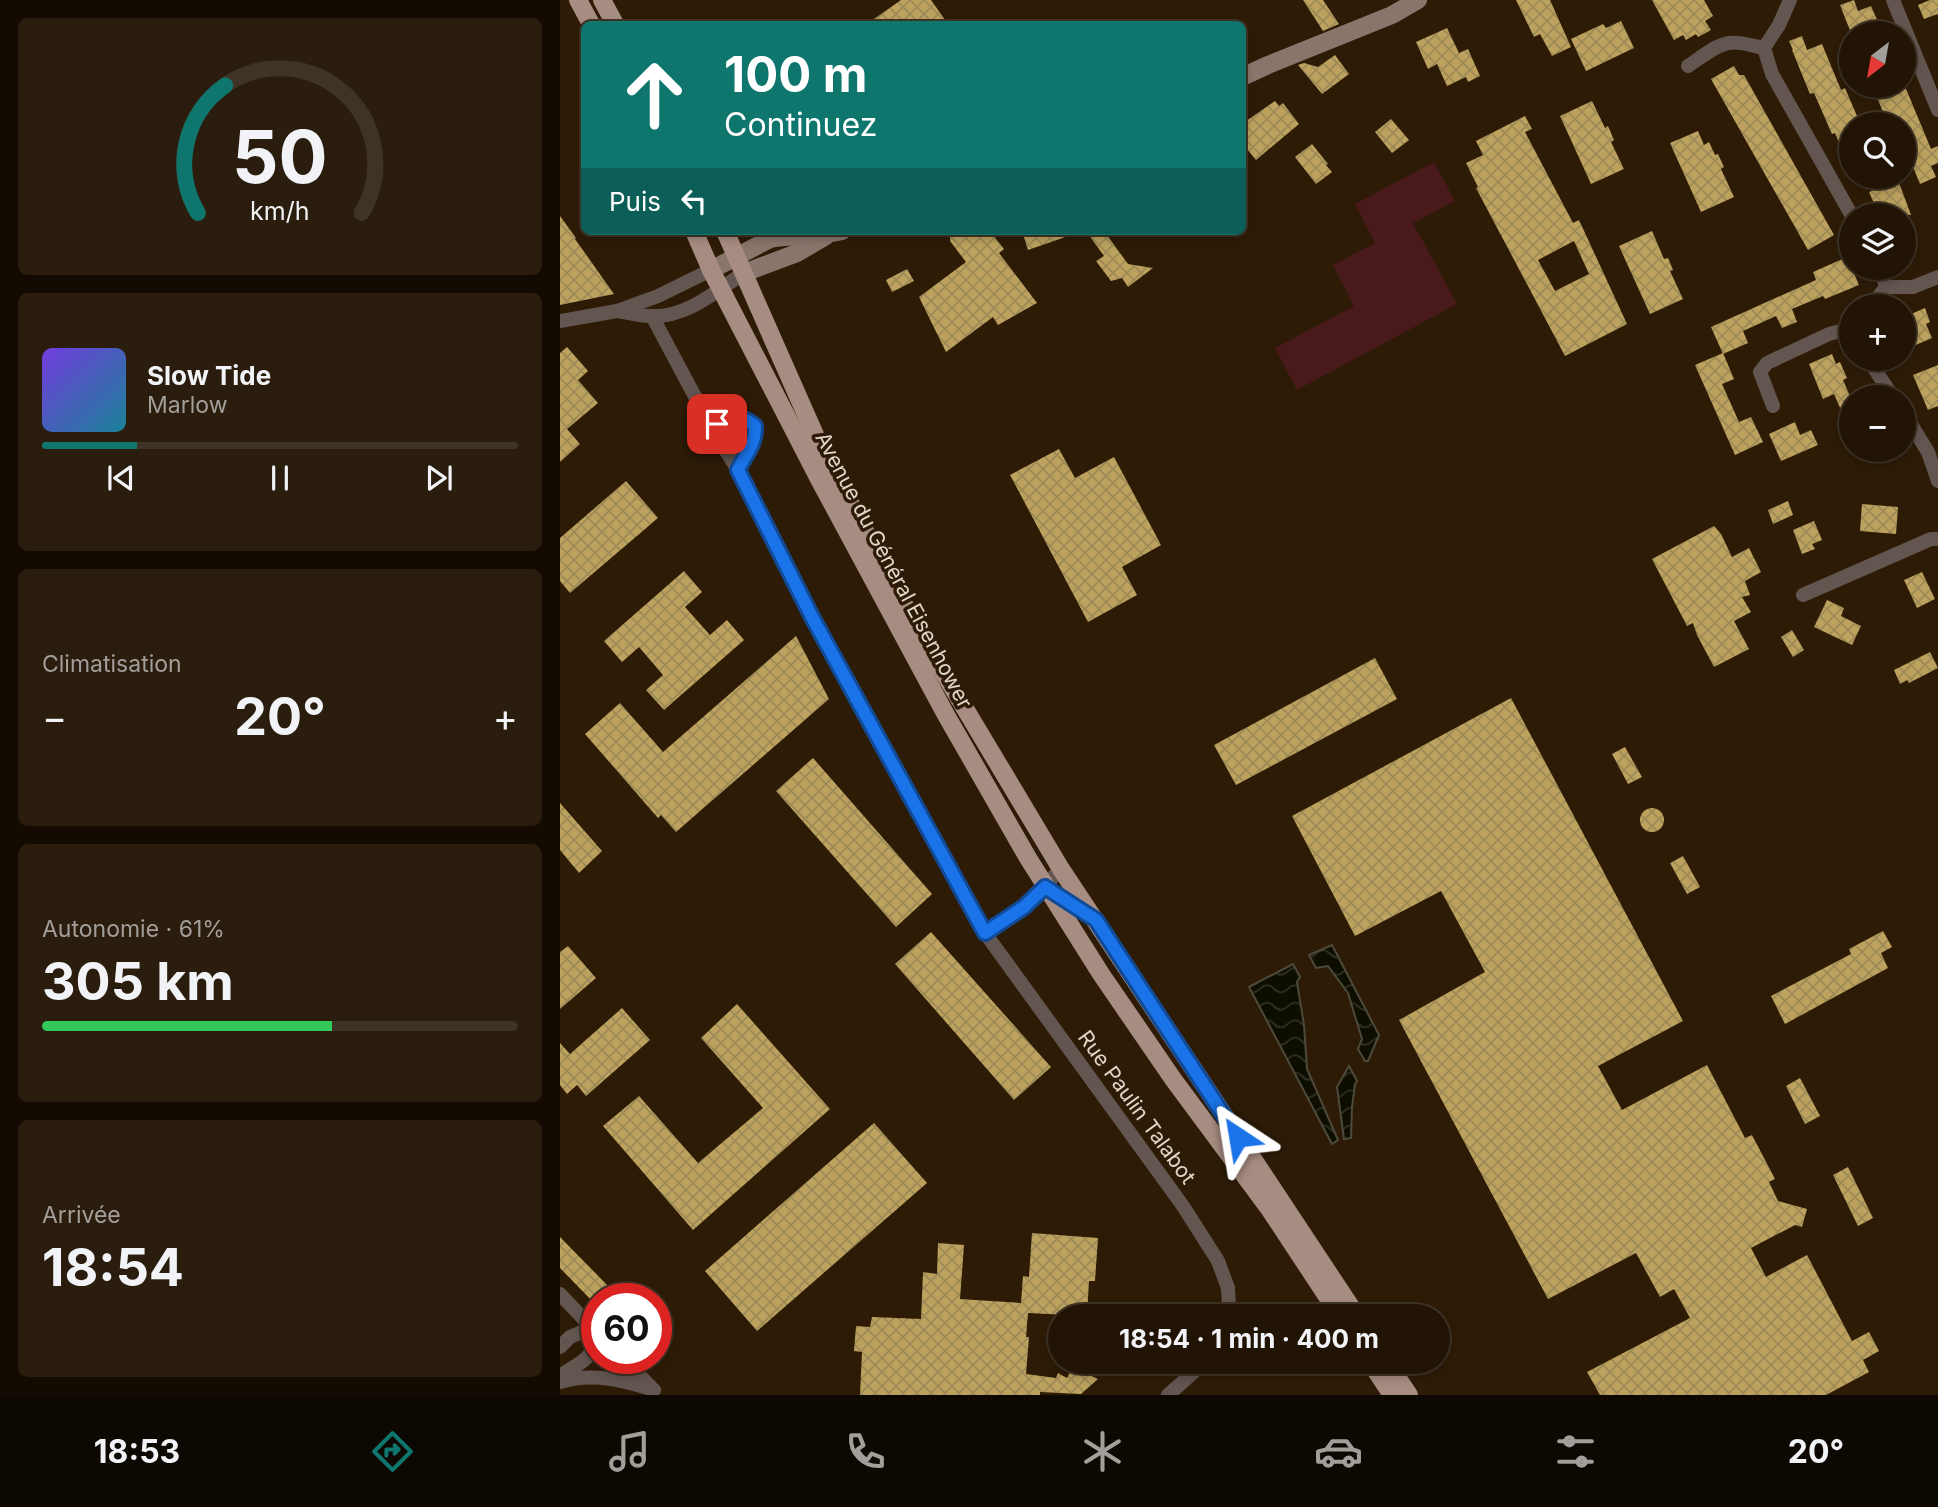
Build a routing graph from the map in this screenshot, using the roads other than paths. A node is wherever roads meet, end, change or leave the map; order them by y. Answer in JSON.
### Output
{"nodes":[{"id":1,"x":578,"y":0,"type":"edge"},
{"id":2,"x":602,"y":0,"type":"edge"},
{"id":3,"x":1790,"y":0,"type":"edge"},
{"id":4,"x":1893,"y":0,"type":"edge"},
{"id":5,"x":1412,"y":1,"type":"edge"},
{"id":6,"x":589,"y":21,"type":"edge"},
{"id":7,"x":613,"y":21,"type":"edge"},
{"id":8,"x":1764,"y":48,"type":"junction"},
{"id":9,"x":1688,"y":66,"type":"dead end"},
{"id":10,"x":1246,"y":75,"type":"edge"},
{"id":11,"x":1938,"y":110,"type":"edge"},
{"id":12,"x":1845,"y":203,"type":"edge"},
{"id":13,"x":696,"y":235,"type":"edge"},
{"id":14,"x":715,"y":235,"type":"edge"},
{"id":15,"x":726,"y":235,"type":"edge"},
{"id":16,"x":813,"y":235,"type":"edge"},
{"id":17,"x":831,"y":235,"type":"edge"},
{"id":18,"x":734,"y":257,"type":"junction"},
{"id":19,"x":711,"y":270,"type":"junction"},
{"id":20,"x":744,"y":273,"type":"junction"},
{"id":21,"x":1938,"y":277,"type":"edge"},
{"id":22,"x":1884,"y":280,"type":"edge"},
{"id":23,"x":722,"y":287,"type":"junction"},
{"id":24,"x":1886,"y":287,"type":"junction"},
{"id":25,"x":1880,"y":294,"type":"edge"},
{"id":26,"x":617,"y":311,"type":"junction"},
{"id":27,"x":652,"y":316,"type":"junction"},
{"id":28,"x":560,"y":321,"type":"edge"},
{"id":29,"x":1839,"y":331,"type":"edge"},
{"id":30,"x":784,"y":363,"type":"junction"},
{"id":31,"x":1773,"y":406,"type":"dead end"},
{"id":32,"x":1916,"y":431,"type":"edge"},
{"id":33,"x":714,"y":432,"type":"junction"},
{"id":34,"x":738,"y":470,"type":"junction"},
{"id":35,"x":1938,"y":481,"type":"edge"},
{"id":36,"x":1938,"y":539,"type":"edge"},
{"id":37,"x":1803,"y":595,"type":"dead end"},
{"id":38,"x":1012,"y":830,"type":"junction"},
{"id":39,"x":1061,"y":869,"type":"junction"},
{"id":40,"x":1045,"y":887,"type":"junction"},
{"id":41,"x":1096,"y":920,"type":"junction"},
{"id":42,"x":985,"y":933,"type":"junction"},
{"id":43,"x":560,"y":1294,"type":"edge"},
{"id":44,"x":1229,"y":1304,"type":"edge"},
{"id":45,"x":1332,"y":1304,"type":"edge"},
{"id":46,"x":1349,"y":1304,"type":"edge"},
{"id":47,"x":581,"y":1317,"type":"edge"},
{"id":48,"x":581,"y":1335,"type":"edge"},
{"id":49,"x":560,"y":1347,"type":"edge"},
{"id":50,"x":581,"y":1363,"type":"edge"},
{"id":51,"x":638,"y":1374,"type":"edge"},
{"id":52,"x":1192,"y":1374,"type":"edge"},
{"id":53,"x":1378,"y":1374,"type":"edge"},
{"id":54,"x":1395,"y":1374,"type":"edge"},
{"id":55,"x":560,"y":1376,"type":"edge"},
{"id":56,"x":560,"y":1382,"type":"edge"},
{"id":57,"x":657,"y":1392,"type":"edge"},
{"id":58,"x":1168,"y":1395,"type":"edge"},
{"id":59,"x":1392,"y":1395,"type":"edge"},
{"id":60,"x":1409,"y":1395,"type":"edge"}],
"edges":[{"from":1,"to":6,"type":"main road"},
{"from":2,"to":7,"type":"main road"},
{"from":3,"to":8,"type":"street"},
{"from":4,"to":11,"type":"street"},
{"from":5,"to":10,"type":"street"},
{"from":8,"to":9,"type":"street"},
{"from":8,"to":12,"type":"street"},
{"from":13,"to":19,"type":"main road","name":"Avenue du Général Eisenhower"},
{"from":14,"to":18,"type":"main road","name":"Avenue du Général Eisenhower"},
{"from":15,"to":18,"type":"main road","name":"Avenue du Général Eisenhower"},
{"from":16,"to":18,"type":"street"},
{"from":17,"to":20,"type":"street"},
{"from":18,"to":19,"type":"street"},
{"from":18,"to":20,"type":"main road","name":"Avenue du Général Eisenhower"},
{"from":19,"to":23,"type":"main road","name":"Avenue du Général Eisenhower"},
{"from":19,"to":26,"type":"street"},
{"from":20,"to":23,"type":"street"},
{"from":20,"to":30,"type":"main road","name":"Avenue du Général Eisenhower"},
{"from":21,"to":24,"type":"street"},
{"from":22,"to":24,"type":"street"},
{"from":23,"to":27,"type":"street"},
{"from":23,"to":30,"type":"main road","name":"Avenue du Général Eisenhower"},
{"from":23,"to":38,"type":"main road","name":"Avenue du Général Eisenhower"},
{"from":24,"to":25,"type":"street"},
{"from":26,"to":27,"type":"street"},
{"from":26,"to":28,"type":"street"},
{"from":27,"to":33,"type":"street","name":"Rue Paulin Talabot"},
{"from":29,"to":31,"type":"street"},
{"from":30,"to":39,"type":"main road","name":"Avenue du Général Eisenhower"},
{"from":32,"to":35,"type":"street"},
{"from":33,"to":34,"type":"street","name":"Rue Paulin Talabot"},
{"from":33,"to":34,"type":"street"},
{"from":34,"to":42,"type":"street","name":"Rue Paulin Talabot"},
{"from":36,"to":37,"type":"street"},
{"from":38,"to":39,"type":"main road"},
{"from":38,"to":40,"type":"main road","name":"Avenue du Général Eisenhower"},
{"from":39,"to":40,"type":"street"},
{"from":39,"to":41,"type":"main road","name":"Avenue du Général Eisenhower"},
{"from":40,"to":41,"type":"main road"},
{"from":40,"to":42,"type":"street"},
{"from":40,"to":45,"type":"main road","name":"Avenue du Général Eisenhower"},
{"from":41,"to":46,"type":"main road","name":"Avenue du Général Eisenhower"},
{"from":42,"to":44,"type":"street","name":"Rue Paulin Talabot"},
{"from":43,"to":47,"type":"street"},
{"from":48,"to":49,"type":"street"},
{"from":50,"to":55,"type":"street"},
{"from":51,"to":57,"type":"street"},
{"from":52,"to":58,"type":"street"},
{"from":53,"to":59,"type":"main road"},
{"from":54,"to":60,"type":"main road"},
{"from":56,"to":57,"type":"street"}]}
